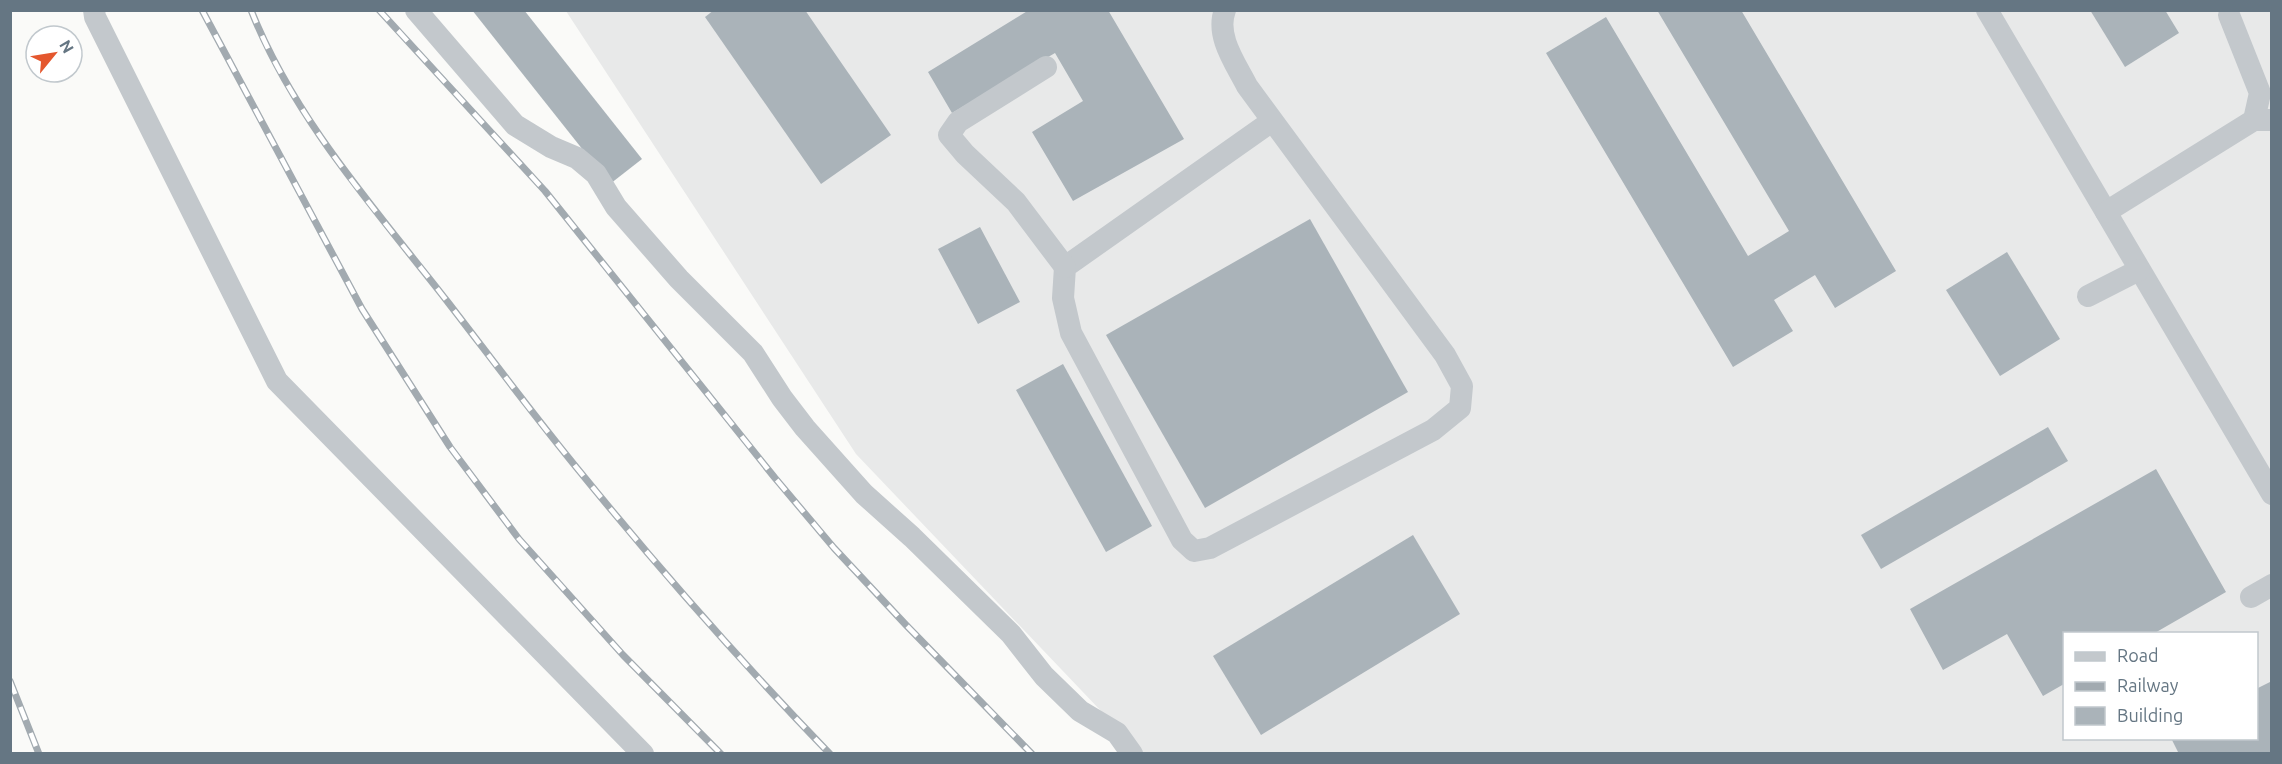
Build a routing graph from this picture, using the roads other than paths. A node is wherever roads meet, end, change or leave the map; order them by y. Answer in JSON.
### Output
{"nodes":[{"id":1,"x":94,"y":10,"type":"edge"},
{"id":2,"x":416,"y":10,"type":"edge"},
{"id":3,"x":1225,"y":10,"type":"edge"},
{"id":4,"x":1987,"y":10,"type":"edge"},
{"id":5,"x":2229,"y":15,"type":"dead end"},
{"id":6,"x":1046,"y":67,"type":"dead end"},
{"id":7,"x":2263,"y":120,"type":"edge"},
{"id":8,"x":1272,"y":122,"type":"junction"},
{"id":9,"x":2106,"y":212,"type":"junction"},
{"id":10,"x":1065,"y":267,"type":"junction"},
{"id":11,"x":2139,"y":270,"type":"junction"},
{"id":12,"x":2088,"y":296,"type":"dead end"},
{"id":13,"x":2271,"y":494,"type":"edge"},
{"id":14,"x":2271,"y":585,"type":"edge"},
{"id":15,"x":2251,"y":597,"type":"dead end"},
{"id":16,"x":643,"y":753,"type":"edge"},
{"id":17,"x":1132,"y":753,"type":"edge"}],
"edges":[{"from":1,"to":16,"type":"street"},
{"from":2,"to":17,"type":"street"},
{"from":3,"to":8,"type":"street"},
{"from":4,"to":9,"type":"street"},
{"from":5,"to":7,"type":"street"},
{"from":6,"to":10,"type":"street"},
{"from":7,"to":9,"type":"street"},
{"from":8,"to":10,"type":"street"},
{"from":8,"to":10,"type":"street"},
{"from":9,"to":11,"type":"street"},
{"from":11,"to":12,"type":"street"},
{"from":11,"to":13,"type":"street"},
{"from":14,"to":15,"type":"street"}]}
